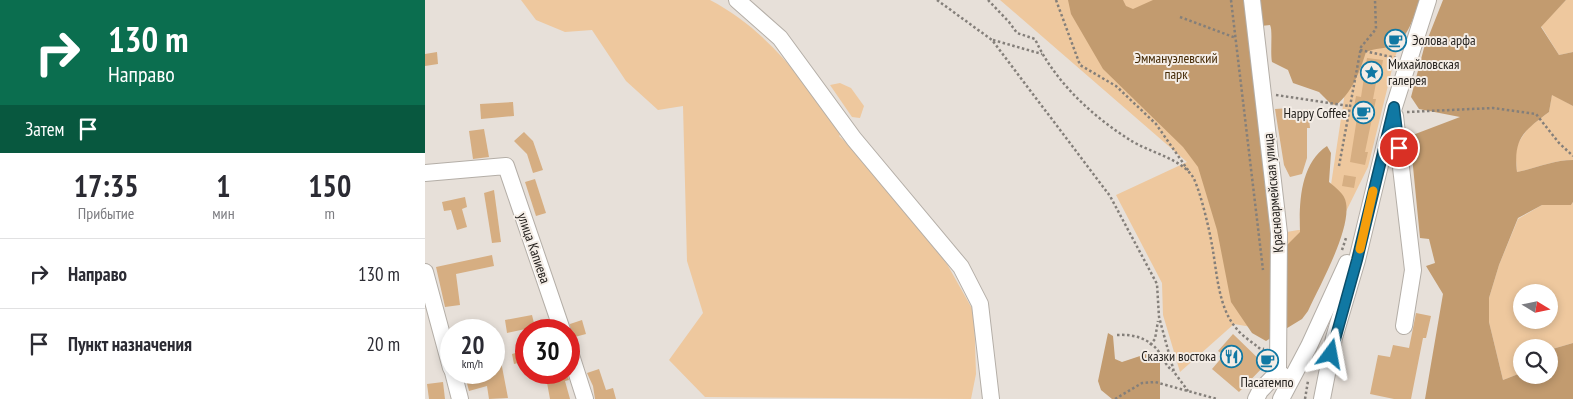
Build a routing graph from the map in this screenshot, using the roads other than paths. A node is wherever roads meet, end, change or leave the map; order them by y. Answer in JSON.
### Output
{"nodes":[{"id":1,"x":737,"y":0,"type":"edge"},
{"id":2,"x":1252,"y":0,"type":"edge"},
{"id":3,"x":1428,"y":0,"type":"edge"},
{"id":4,"x":1394,"y":109,"type":"junction"},
{"id":5,"x":425,"y":173,"type":"edge"},
{"id":6,"x":1368,"y":213,"type":"junction"},
{"id":7,"x":425,"y":272,"type":"edge"},
{"id":8,"x":558,"y":319,"type":"edge"},
{"id":9,"x":1404,"y":326,"type":"dead end"},
{"id":10,"x":440,"y":327,"type":"edge"},
{"id":11,"x":1284,"y":376,"type":"junction"},
{"id":12,"x":580,"y":383,"type":"edge"},
{"id":13,"x":456,"y":384,"type":"edge"},
{"id":14,"x":460,"y":399,"type":"edge"},
{"id":15,"x":585,"y":399,"type":"edge"},
{"id":16,"x":991,"y":399,"type":"edge"},
{"id":17,"x":1256,"y":399,"type":"edge"},
{"id":18,"x":1281,"y":399,"type":"edge"},
{"id":19,"x":1322,"y":399,"type":"edge"}],
"edges":[{"from":1,"to":16,"type":"street"},
{"from":2,"to":11,"type":"street","name":"Красноармейская улица"},
{"from":3,"to":4,"type":"street"},
{"from":4,"to":6,"type":"street"},
{"from":4,"to":9,"type":"street"},
{"from":5,"to":8,"type":"street","name":"улица Капиева"},
{"from":6,"to":11,"type":"street"},
{"from":6,"to":19,"type":"street"},
{"from":7,"to":10,"type":"street"},
{"from":11,"to":17,"type":"street"},
{"from":11,"to":18,"type":"street"},
{"from":12,"to":15,"type":"street"},
{"from":13,"to":14,"type":"street"}]}
